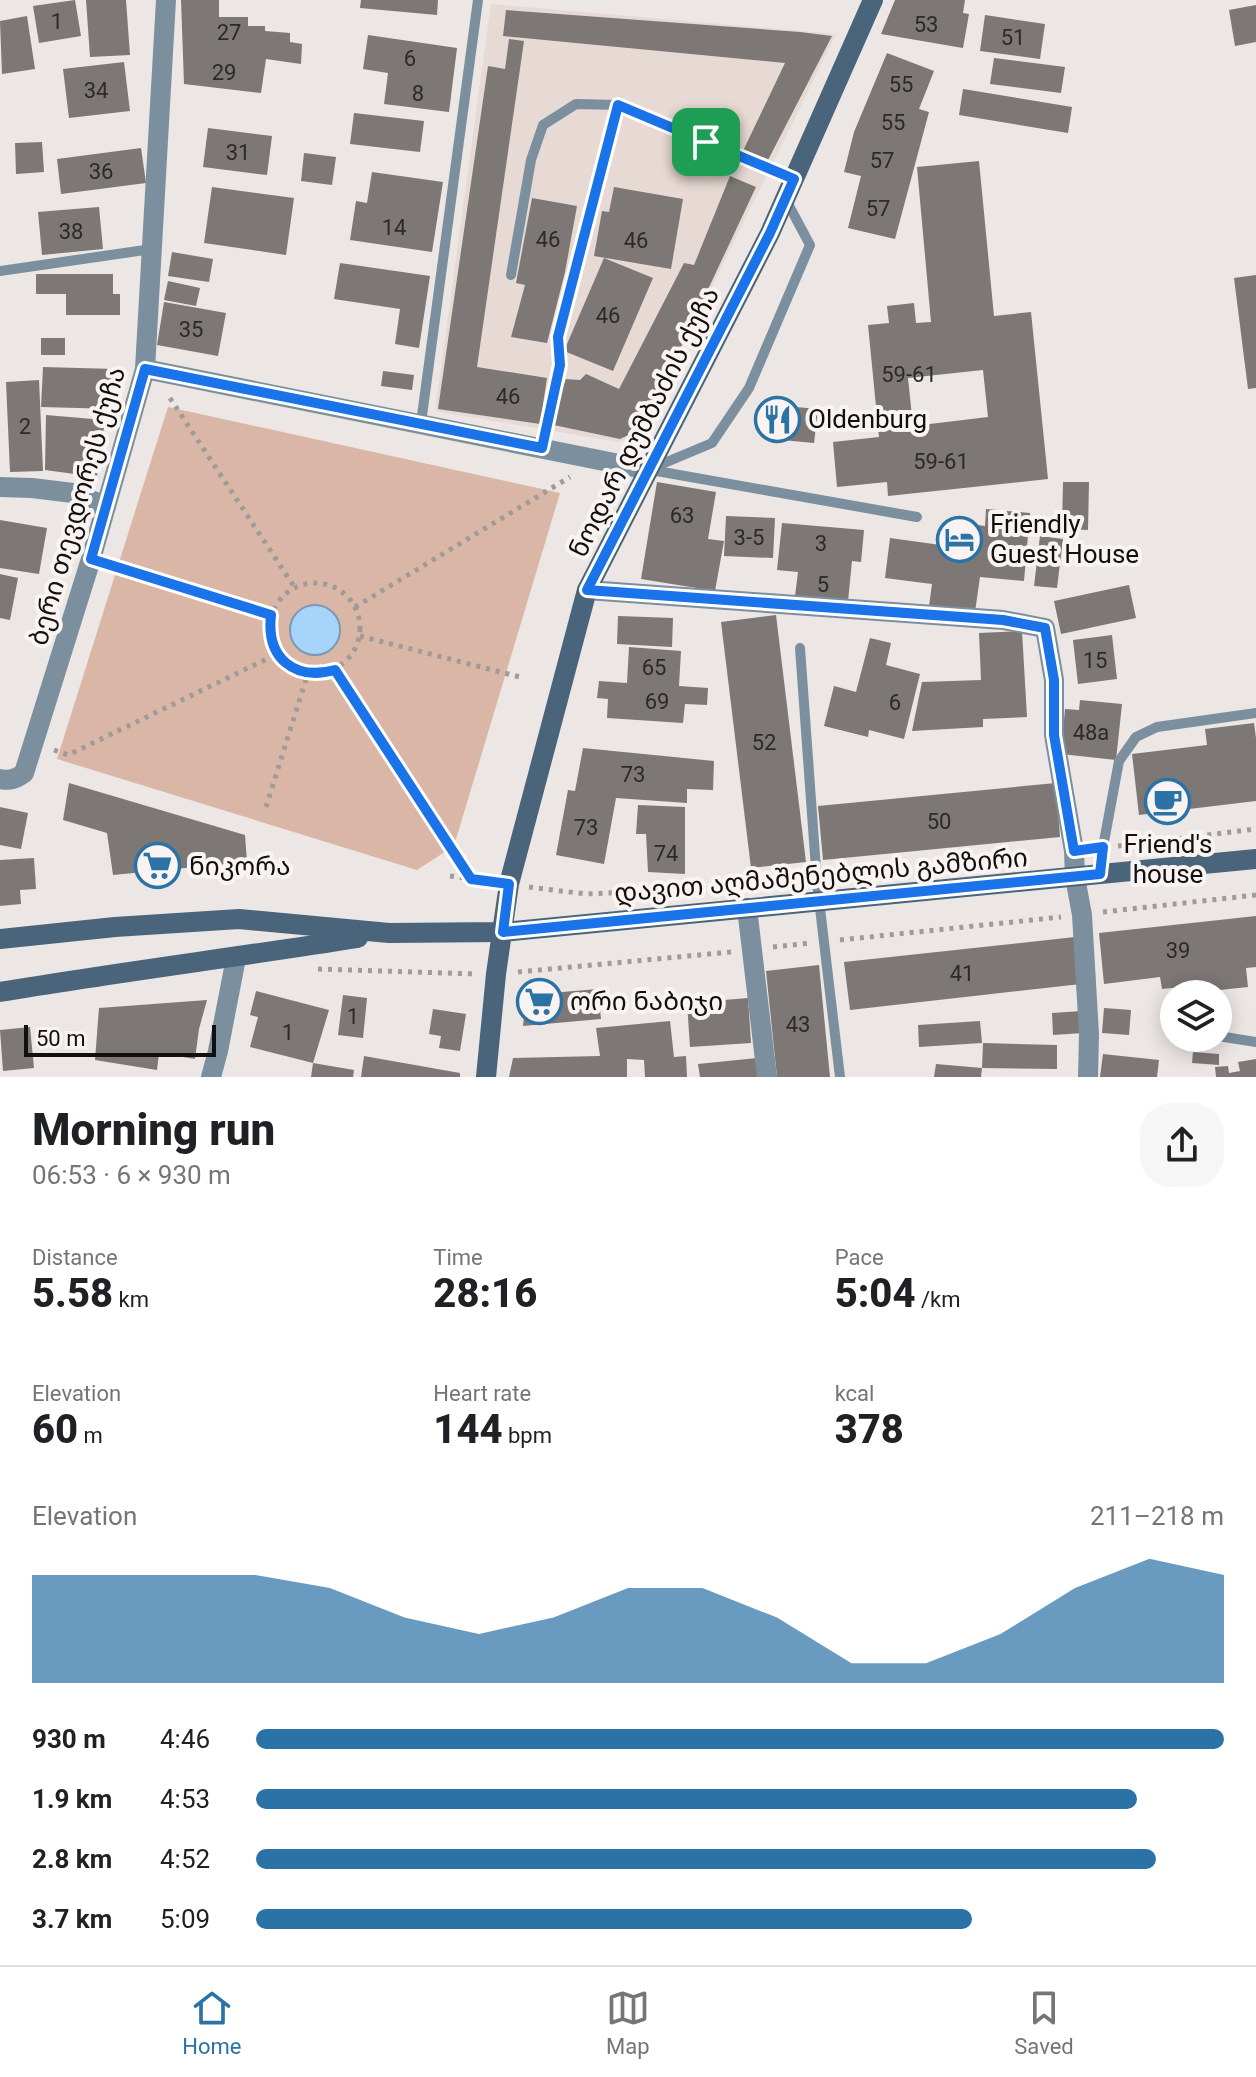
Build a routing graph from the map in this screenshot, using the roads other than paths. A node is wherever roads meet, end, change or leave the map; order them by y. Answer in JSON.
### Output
{"nodes":[{"id":1,"x":166,"y":0,"type":"edge"},
{"id":2,"x":478,"y":0,"type":"edge"},
{"id":3,"x":873,"y":0,"type":"edge"},
{"id":4,"x":618,"y":105,"type":"junction"},
{"id":5,"x":794,"y":179,"type":"junction"},
{"id":6,"x":785,"y":199,"type":"junction"},
{"id":7,"x":152,"y":249,"type":"junction"},
{"id":8,"x":0,"y":271,"type":"edge"},
{"id":9,"x":511,"y":275,"type":"dead end"},
{"id":10,"x":145,"y":369,"type":"junction"},
{"id":11,"x":421,"y":423,"type":"junction"},
{"id":12,"x":542,"y":448,"type":"junction"},
{"id":13,"x":649,"y":470,"type":"junction"},
{"id":14,"x":0,"y":487,"type":"edge"},
{"id":15,"x":106,"y":506,"type":"junction"},
{"id":16,"x":917,"y":517,"type":"dead end"},
{"id":17,"x":587,"y":590,"type":"junction"},
{"id":18,"x":800,"y":648,"type":"dead end"},
{"id":19,"x":1256,"y":713,"type":"edge"},
{"id":20,"x":8,"y":779,"type":"edge"},
{"id":21,"x":1256,"y":859,"type":"edge"},
{"id":22,"x":1100,"y":874,"type":"junction"},
{"id":23,"x":1075,"y":877,"type":"junction"},
{"id":24,"x":819,"y":902,"type":"junction"},
{"id":25,"x":747,"y":908,"type":"junction"},
{"id":26,"x":503,"y":932,"type":"junction"},
{"id":27,"x":389,"y":933,"type":"junction"},
{"id":28,"x":0,"y":939,"type":"edge"},
{"id":29,"x":236,"y":958,"type":"junction"},
{"id":30,"x":0,"y":992,"type":"edge"},
{"id":31,"x":1232,"y":1038,"type":"edge"},
{"id":32,"x":1256,"y":1042,"type":"edge"},
{"id":33,"x":211,"y":1077,"type":"edge"},
{"id":34,"x":486,"y":1077,"type":"edge"},
{"id":35,"x":767,"y":1077,"type":"edge"},
{"id":36,"x":840,"y":1077,"type":"edge"},
{"id":37,"x":1088,"y":1077,"type":"edge"}],
"edges":[{"from":1,"to":7,"type":"street","name":"ბერი თევდორეს ქუჩა"},
{"from":2,"to":11,"type":"lane"},
{"from":3,"to":5,"type":"main road","name":"ნოდარ დუმბაძის ქუჩა"},
{"from":4,"to":5,"type":"lane"},
{"from":4,"to":9,"type":"lane"},
{"from":4,"to":12,"type":"lane"},
{"from":5,"to":6,"type":"main road","name":"ნოდარ დუმბაძის ქუჩა"},
{"from":6,"to":13,"type":"main road","name":"ნოდარ დუმბაძის ქუჩა"},
{"from":6,"to":13,"type":"lane"},
{"from":7,"to":8,"type":"lane"},
{"from":7,"to":10,"type":"street","name":"ბერი თევდორეს ქუჩა"},
{"from":10,"to":11,"type":"street"},
{"from":10,"to":15,"type":"street","name":"ბერი თევდორეს ქუჩა"},
{"from":11,"to":12,"type":"street"},
{"from":12,"to":13,"type":"street"},
{"from":13,"to":16,"type":"lane"},
{"from":13,"to":17,"type":"main road","name":"ნოდარ დუმბაძის ქუჩა"},
{"from":14,"to":15,"type":"street"},
{"from":15,"to":20,"type":"street","name":"ბერი თევდორეს ქუჩა"},
{"from":17,"to":23,"type":"street"},
{"from":17,"to":26,"type":"main road","name":"ნოდარ დუმბაძის ქუჩა"},
{"from":18,"to":24,"type":"lane"},
{"from":19,"to":22,"type":"lane"},
{"from":21,"to":22,"type":"main road","name":"დავით აღმაშენებლის გამზირი"},
{"from":22,"to":23,"type":"main road","name":"დავით აღმაშენებლის გამზირი"},
{"from":23,"to":24,"type":"main road","name":"დავით აღმაშენებლის გამზირი"},
{"from":23,"to":37,"type":"street"},
{"from":24,"to":25,"type":"main road","name":"დავით აღმაშენებლის გამზირი"},
{"from":24,"to":36,"type":"lane"},
{"from":25,"to":26,"type":"main road","name":"დავით აღმაშენებლის გამზირი"},
{"from":25,"to":35,"type":"street"},
{"from":26,"to":27,"type":"main road","name":"დავით აღმაშენებლის გამზირი"},
{"from":26,"to":34,"type":"main road","name":"ნოდარ დუმბაძის ქუჩა"},
{"from":27,"to":28,"type":"main road","name":"დავით აღმაშენებლის გამზირი"},
{"from":27,"to":29,"type":"main road","name":"დავით აღმაშენებლის გამზირი"},
{"from":29,"to":30,"type":"main road","name":"დავით აღმაშენებლის გამზირი"},
{"from":29,"to":33,"type":"street"},
{"from":31,"to":32,"type":"lane"}]}
